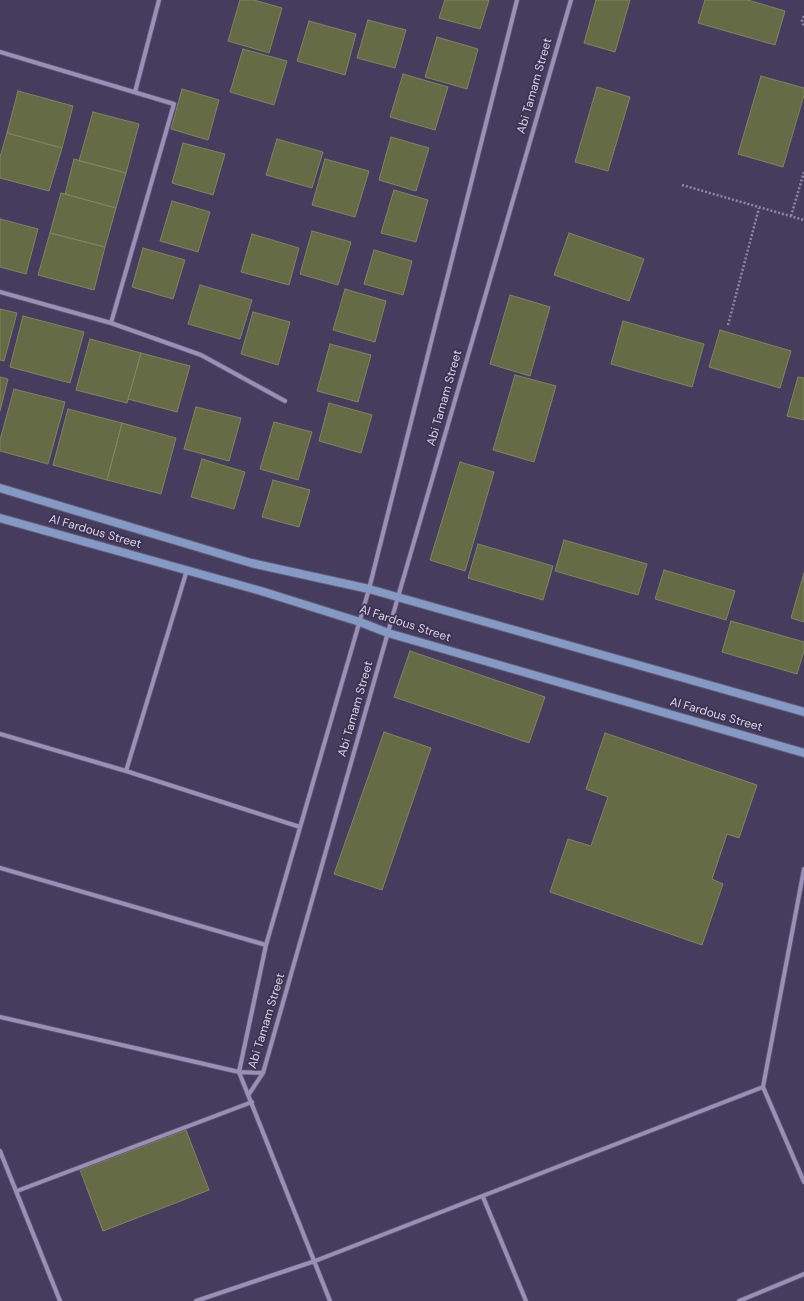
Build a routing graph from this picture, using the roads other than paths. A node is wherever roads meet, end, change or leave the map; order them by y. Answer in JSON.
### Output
{"nodes":[{"id":1,"x":159,"y":0,"type":"edge"},
{"id":2,"x":517,"y":0,"type":"edge"},
{"id":3,"x":571,"y":0,"type":"edge"},
{"id":4,"x":0,"y":52,"type":"edge"},
{"id":5,"x":135,"y":92,"type":"junction"},
{"id":6,"x":0,"y":292,"type":"edge"},
{"id":7,"x":111,"y":323,"type":"junction"},
{"id":8,"x":285,"y":401,"type":"dead end"},
{"id":9,"x":0,"y":488,"type":"edge"},
{"id":10,"x":0,"y":518,"type":"edge"},
{"id":11,"x":188,"y":570,"type":"junction"},
{"id":12,"x":369,"y":589,"type":"junction"},
{"id":13,"x":398,"y":598,"type":"junction"},
{"id":14,"x":360,"y":622,"type":"junction"},
{"id":15,"x":388,"y":633,"type":"junction"},
{"id":16,"x":804,"y":712,"type":"edge"},
{"id":17,"x":0,"y":734,"type":"edge"},
{"id":18,"x":804,"y":753,"type":"edge"},
{"id":19,"x":126,"y":771,"type":"junction"},
{"id":20,"x":300,"y":827,"type":"junction"},
{"id":21,"x":0,"y":868,"type":"edge"},
{"id":22,"x":804,"y":870,"type":"edge"},
{"id":23,"x":266,"y":945,"type":"junction"},
{"id":24,"x":0,"y":1017,"type":"edge"},
{"id":25,"x":239,"y":1072,"type":"junction"},
{"id":26,"x":263,"y":1073,"type":"junction"},
{"id":27,"x":763,"y":1087,"type":"junction"},
{"id":28,"x":249,"y":1094,"type":"junction"},
{"id":29,"x":252,"y":1102,"type":"junction"},
{"id":30,"x":0,"y":1151,"type":"edge"},
{"id":31,"x":804,"y":1182,"type":"edge"},
{"id":32,"x":17,"y":1191,"type":"junction"},
{"id":33,"x":483,"y":1197,"type":"junction"},
{"id":34,"x":315,"y":1262,"type":"junction"},
{"id":35,"x":804,"y":1274,"type":"edge"},
{"id":36,"x":60,"y":1301,"type":"edge"},
{"id":37,"x":196,"y":1301,"type":"edge"},
{"id":38,"x":330,"y":1301,"type":"edge"},
{"id":39,"x":526,"y":1301,"type":"edge"},
{"id":40,"x":739,"y":1301,"type":"edge"}],
"edges":[{"from":1,"to":5,"type":"street"},
{"from":2,"to":12,"type":"street","name":"Abi Tamam Street"},
{"from":3,"to":13,"type":"street","name":"Abi Tamam Street"},
{"from":4,"to":5,"type":"street"},
{"from":5,"to":7,"type":"street"},
{"from":6,"to":7,"type":"street"},
{"from":7,"to":8,"type":"street"},
{"from":9,"to":12,"type":"main road","name":"Al Fardous Street"},
{"from":10,"to":11,"type":"main road","name":"Al Fardous Street"},
{"from":11,"to":14,"type":"main road","name":"Al Fardous Street"},
{"from":11,"to":19,"type":"street"},
{"from":12,"to":13,"type":"main road","name":"Al Fardous Street"},
{"from":12,"to":14,"type":"street","name":"Abi Tamam Street"},
{"from":13,"to":15,"type":"street","name":"Abi Tamam Street"},
{"from":13,"to":16,"type":"main road","name":"Al Fardous Street"},
{"from":14,"to":15,"type":"main road","name":"Al Fardous Street"},
{"from":14,"to":20,"type":"street","name":"Abi Tamam Street"},
{"from":15,"to":18,"type":"main road","name":"Al Fardous Street"},
{"from":15,"to":26,"type":"street","name":"Abi Tamam Street"},
{"from":17,"to":19,"type":"street"},
{"from":19,"to":20,"type":"street"},
{"from":20,"to":23,"type":"street","name":"Abi Tamam Street"},
{"from":21,"to":23,"type":"street"},
{"from":22,"to":27,"type":"street"},
{"from":23,"to":25,"type":"street","name":"Abi Tamam Street"},
{"from":24,"to":25,"type":"street"},
{"from":25,"to":26,"type":"street"},
{"from":25,"to":28,"type":"street","name":"Abi Tamam Street"},
{"from":26,"to":28,"type":"street","name":"Abi Tamam Street"},
{"from":27,"to":31,"type":"street"},
{"from":27,"to":33,"type":"street"},
{"from":28,"to":29,"type":"street"},
{"from":29,"to":32,"type":"street"},
{"from":29,"to":34,"type":"street"},
{"from":30,"to":32,"type":"street"},
{"from":32,"to":36,"type":"street"},
{"from":33,"to":34,"type":"street"},
{"from":33,"to":39,"type":"street"},
{"from":34,"to":37,"type":"street"},
{"from":34,"to":38,"type":"street"},
{"from":35,"to":40,"type":"street"}]}
